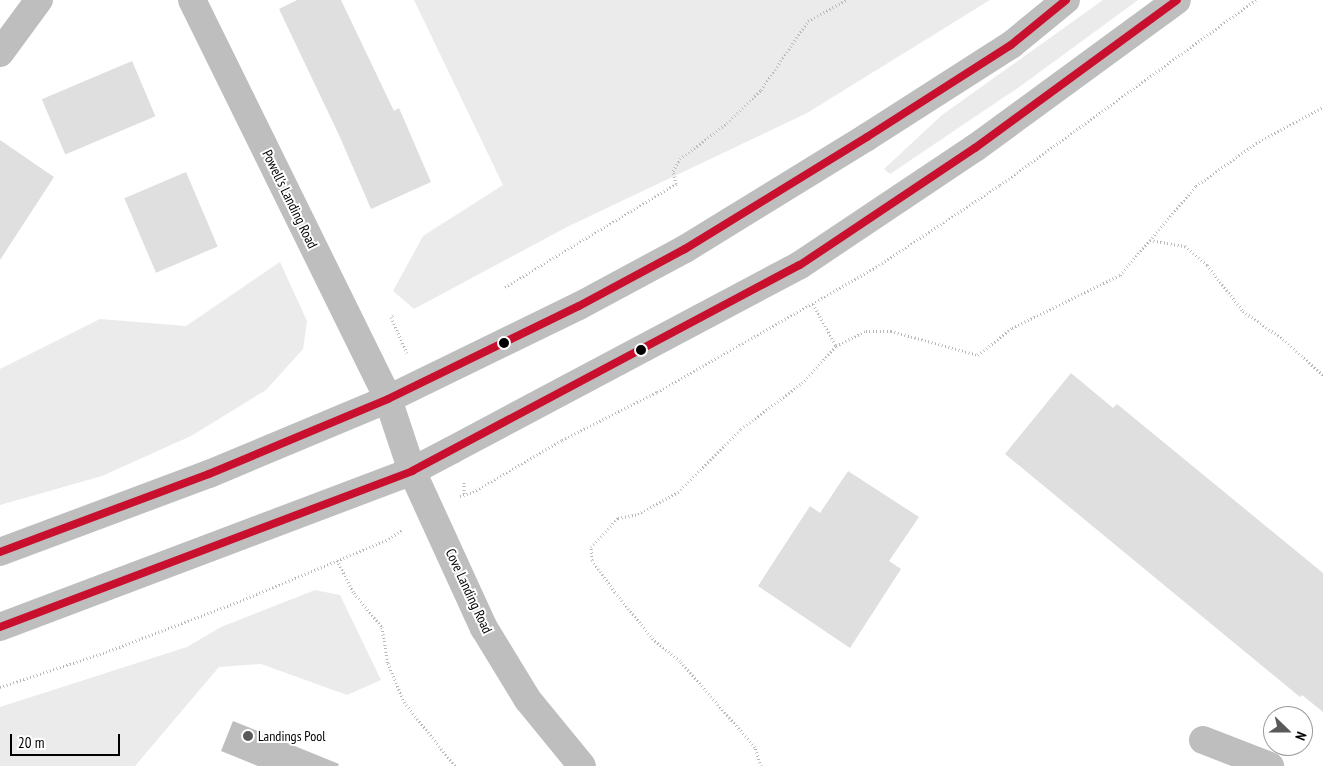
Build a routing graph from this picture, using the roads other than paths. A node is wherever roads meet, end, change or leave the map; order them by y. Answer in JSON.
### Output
{"nodes":[{"id":1,"x":38,"y":0,"type":"edge"},
{"id":2,"x":192,"y":0,"type":"edge"},
{"id":3,"x":1066,"y":0,"type":"edge"},
{"id":4,"x":1177,"y":0,"type":"edge"},
{"id":5,"x":0,"y":52,"type":"edge"},
{"id":6,"x":388,"y":399,"type":"junction"},
{"id":7,"x":412,"y":471,"type":"junction"},
{"id":8,"x":0,"y":552,"type":"edge"},
{"id":9,"x":0,"y":627,"type":"edge"},
{"id":10,"x":1203,"y":740,"type":"dead end"},
{"id":11,"x":582,"y":766,"type":"edge"},
{"id":12,"x":1270,"y":766,"type":"edge"}],
"edges":[{"from":1,"to":5,"type":"main road"},
{"from":2,"to":6,"type":"main road","name":"Powell's Landing Road"},
{"from":3,"to":6,"type":"main road"},
{"from":4,"to":7,"type":"main road"},
{"from":6,"to":7,"type":"main road","name":"Cove Landing Road"},
{"from":6,"to":8,"type":"main road"},
{"from":7,"to":9,"type":"main road"},
{"from":7,"to":11,"type":"main road","name":"Cove Landing Road"},
{"from":10,"to":12,"type":"main road"}]}
